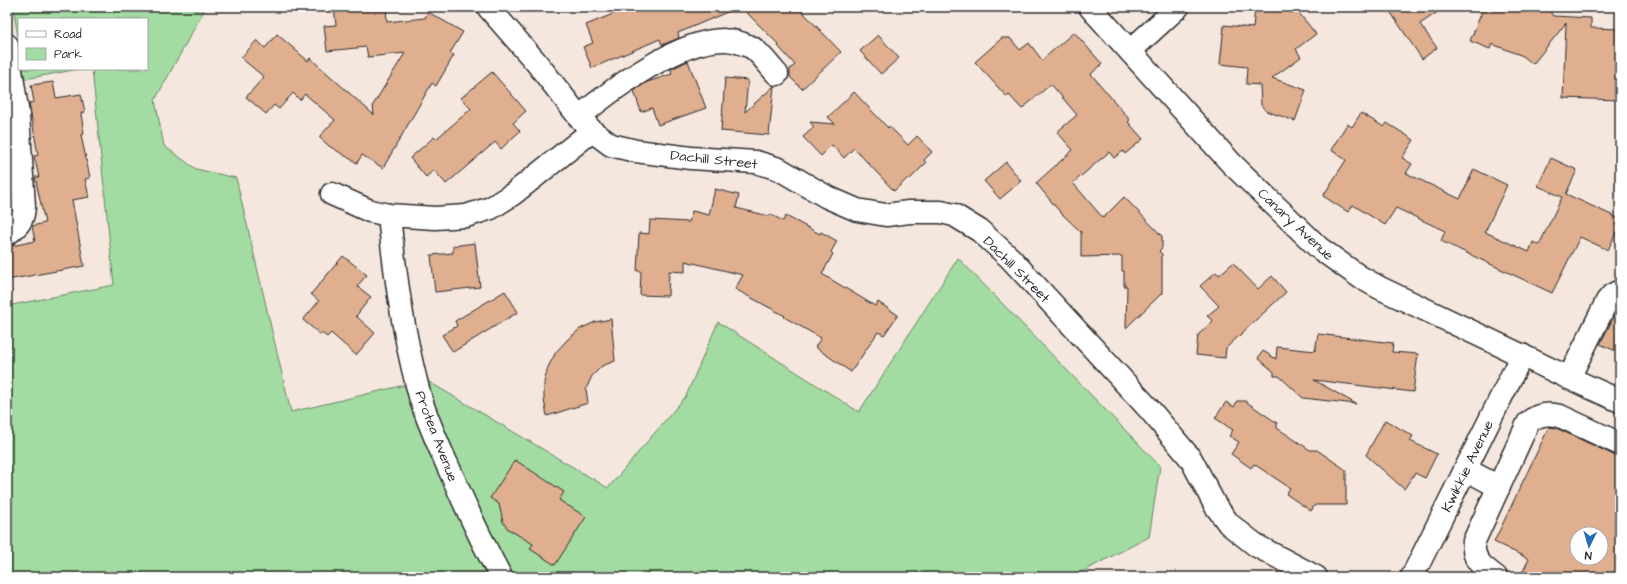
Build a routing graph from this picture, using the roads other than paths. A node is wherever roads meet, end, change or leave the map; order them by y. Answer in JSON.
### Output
{"nodes":[{"id":1,"x":488,"y":7,"type":"edge"},
{"id":2,"x":1090,"y":7,"type":"edge"},
{"id":3,"x":1178,"y":7,"type":"edge"},
{"id":4,"x":7,"y":46,"type":"edge"},
{"id":5,"x":1130,"y":51,"type":"junction"},
{"id":6,"x":776,"y":74,"type":"dead end"},
{"id":7,"x":585,"y":124,"type":"junction"},
{"id":8,"x":332,"y":194,"type":"dead end"},
{"id":9,"x":389,"y":216,"type":"junction"},
{"id":10,"x":7,"y":234,"type":"edge"},
{"id":11,"x":1620,"y":291,"type":"edge"},
{"id":12,"x":1522,"y":355,"type":"junction"},
{"id":13,"x":1569,"y":378,"type":"junction"},
{"id":14,"x":1620,"y":401,"type":"edge"},
{"id":15,"x":1620,"y":444,"type":"edge"},
{"id":16,"x":1465,"y":469,"type":"junction"},
{"id":17,"x":1499,"y":487,"type":"junction"},
{"id":18,"x":501,"y":577,"type":"edge"},
{"id":19,"x":1316,"y":577,"type":"edge"},
{"id":20,"x":1412,"y":577,"type":"edge"},
{"id":21,"x":1496,"y":577,"type":"edge"}],
"edges":[{"from":1,"to":7,"type":"street","name":"Dachill Street"},
{"from":2,"to":5,"type":"street","name":"Canary Avenue"},
{"from":3,"to":5,"type":"street"},
{"from":4,"to":10,"type":"street"},
{"from":5,"to":12,"type":"street","name":"Canary Avenue"},
{"from":6,"to":7,"type":"street"},
{"from":7,"to":9,"type":"street"},
{"from":7,"to":19,"type":"street","name":"Dachill Street"},
{"from":8,"to":9,"type":"street"},
{"from":9,"to":18,"type":"street","name":"Protea Avenue"},
{"from":11,"to":13,"type":"street"},
{"from":12,"to":13,"type":"street","name":"Canary Avenue"},
{"from":12,"to":16,"type":"street","name":"Kwikkie Avenue"},
{"from":13,"to":14,"type":"street","name":"Canary Avenue"},
{"from":15,"to":17,"type":"street"},
{"from":16,"to":17,"type":"street"},
{"from":16,"to":20,"type":"street","name":"Kwikkie Avenue"},
{"from":17,"to":21,"type":"street"}]}
